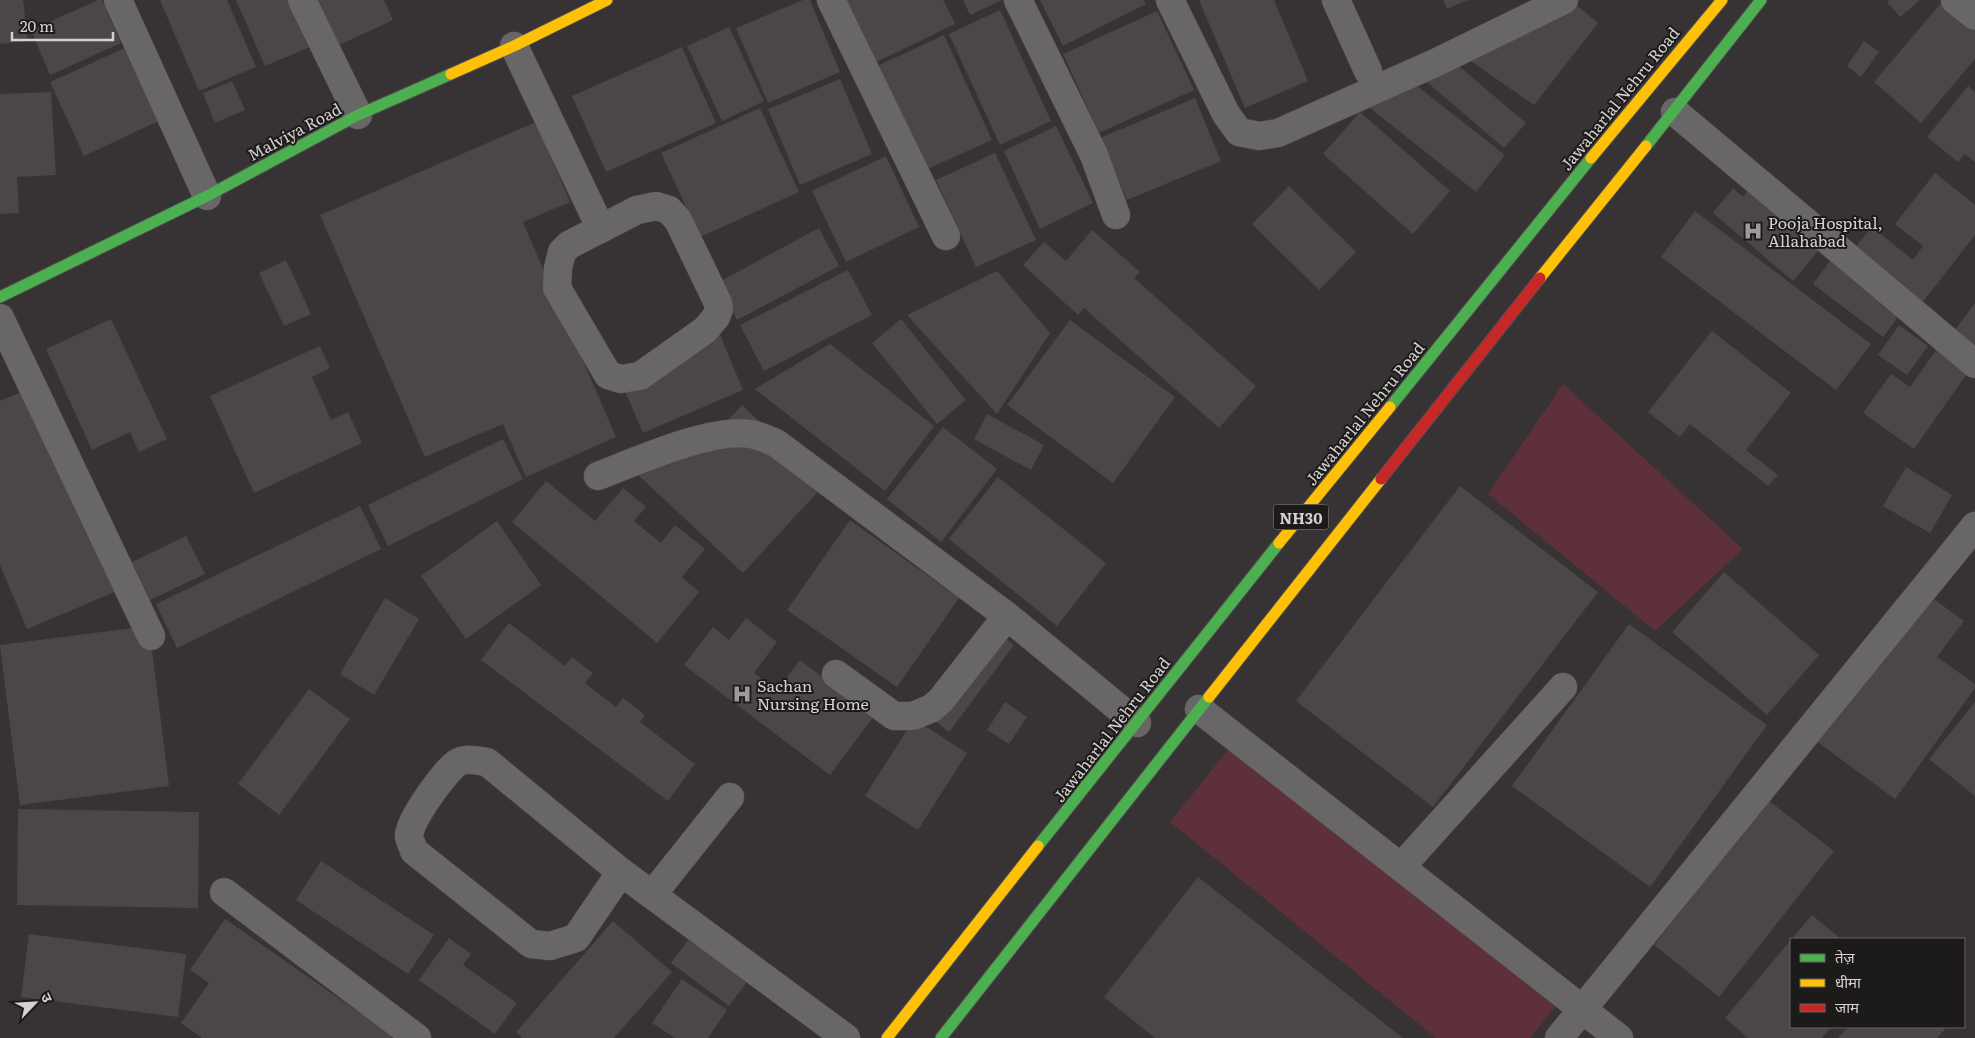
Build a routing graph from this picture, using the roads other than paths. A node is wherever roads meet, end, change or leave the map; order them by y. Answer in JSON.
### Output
{"nodes":[{"id":1,"x":118,"y":0,"type":"edge"},
{"id":2,"x":302,"y":0,"type":"edge"},
{"id":3,"x":831,"y":0,"type":"edge"},
{"id":4,"x":1018,"y":0,"type":"edge"},
{"id":5,"x":1170,"y":0,"type":"edge"},
{"id":6,"x":1336,"y":0,"type":"edge"},
{"id":7,"x":1564,"y":0,"type":"edge"},
{"id":8,"x":1722,"y":0,"type":"edge"},
{"id":9,"x":1761,"y":0,"type":"edge"},
{"id":10,"x":1955,"y":0,"type":"edge"},
{"id":11,"x":590,"y":4,"type":"edge"},
{"id":12,"x":1975,"y":16,"type":"edge"},
{"id":13,"x":514,"y":46,"type":"junction"},
{"id":14,"x":1368,"y":71,"type":"dead end"},
{"id":15,"x":1675,"y":112,"type":"junction"},
{"id":16,"x":358,"y":115,"type":"junction"},
{"id":17,"x":207,"y":196,"type":"junction"},
{"id":18,"x":1116,"y":215,"type":"dead end"},
{"id":19,"x":601,"y":229,"type":"junction"},
{"id":20,"x":946,"y":236,"type":"dead end"},
{"id":21,"x":0,"y":297,"type":"edge"},
{"id":22,"x":0,"y":318,"type":"edge"},
{"id":23,"x":1975,"y":364,"type":"edge"},
{"id":24,"x":598,"y":476,"type":"dead end"},
{"id":25,"x":1975,"y":526,"type":"edge"},
{"id":26,"x":1007,"y":616,"type":"junction"},
{"id":27,"x":151,"y":636,"type":"dead end"},
{"id":28,"x":836,"y":674,"type":"dead end"},
{"id":29,"x":1563,"y":687,"type":"dead end"},
{"id":30,"x":1199,"y":709,"type":"junction"},
{"id":31,"x":1137,"y":723,"type":"junction"},
{"id":32,"x":730,"y":797,"type":"dead end"},
{"id":33,"x":1401,"y":867,"type":"junction"},
{"id":34,"x":621,"y":872,"type":"junction"},
{"id":35,"x":224,"y":892,"type":"dead end"},
{"id":36,"x":652,"y":895,"type":"junction"},
{"id":37,"x":1583,"y":1009,"type":"junction"},
{"id":38,"x":417,"y":1038,"type":"edge"},
{"id":39,"x":846,"y":1038,"type":"edge"},
{"id":40,"x":887,"y":1038,"type":"edge"},
{"id":41,"x":942,"y":1038,"type":"edge"},
{"id":42,"x":1559,"y":1038,"type":"edge"},
{"id":43,"x":1620,"y":1038,"type":"edge"}],
"edges":[{"from":1,"to":17,"type":"street"},
{"from":2,"to":16,"type":"street"},
{"from":3,"to":20,"type":"street"},
{"from":4,"to":18,"type":"street"},
{"from":5,"to":7,"type":"street"},
{"from":6,"to":14,"type":"street"},
{"from":8,"to":31,"type":"main road","name":"Jawaharlal Nehru Road","number":"NH30"},
{"from":9,"to":15,"type":"main road","number":"NH30"},
{"from":10,"to":12,"type":"street"},
{"from":11,"to":13,"type":"main road","name":"Malviya Road"},
{"from":13,"to":16,"type":"main road","name":"Malviya Road"},
{"from":13,"to":19,"type":"street"},
{"from":15,"to":23,"type":"street"},
{"from":15,"to":30,"type":"main road","number":"NH30"},
{"from":16,"to":17,"type":"main road","name":"Malviya Road"},
{"from":17,"to":21,"type":"main road","name":"Malviya Road"},
{"from":19,"to":19,"type":"street"},
{"from":22,"to":27,"type":"street"},
{"from":24,"to":26,"type":"street"},
{"from":25,"to":37,"type":"street"},
{"from":26,"to":28,"type":"street"},
{"from":26,"to":31,"type":"street"},
{"from":29,"to":33,"type":"street"},
{"from":30,"to":33,"type":"street"},
{"from":30,"to":41,"type":"main road","number":"NH30"},
{"from":31,"to":40,"type":"main road","name":"Jawaharlal Nehru Road","number":"NH30"},
{"from":32,"to":36,"type":"street"},
{"from":33,"to":37,"type":"street"},
{"from":34,"to":34,"type":"street"},
{"from":34,"to":36,"type":"street"},
{"from":35,"to":38,"type":"street"},
{"from":36,"to":39,"type":"street"},
{"from":37,"to":42,"type":"street"},
{"from":37,"to":43,"type":"street"}]}
